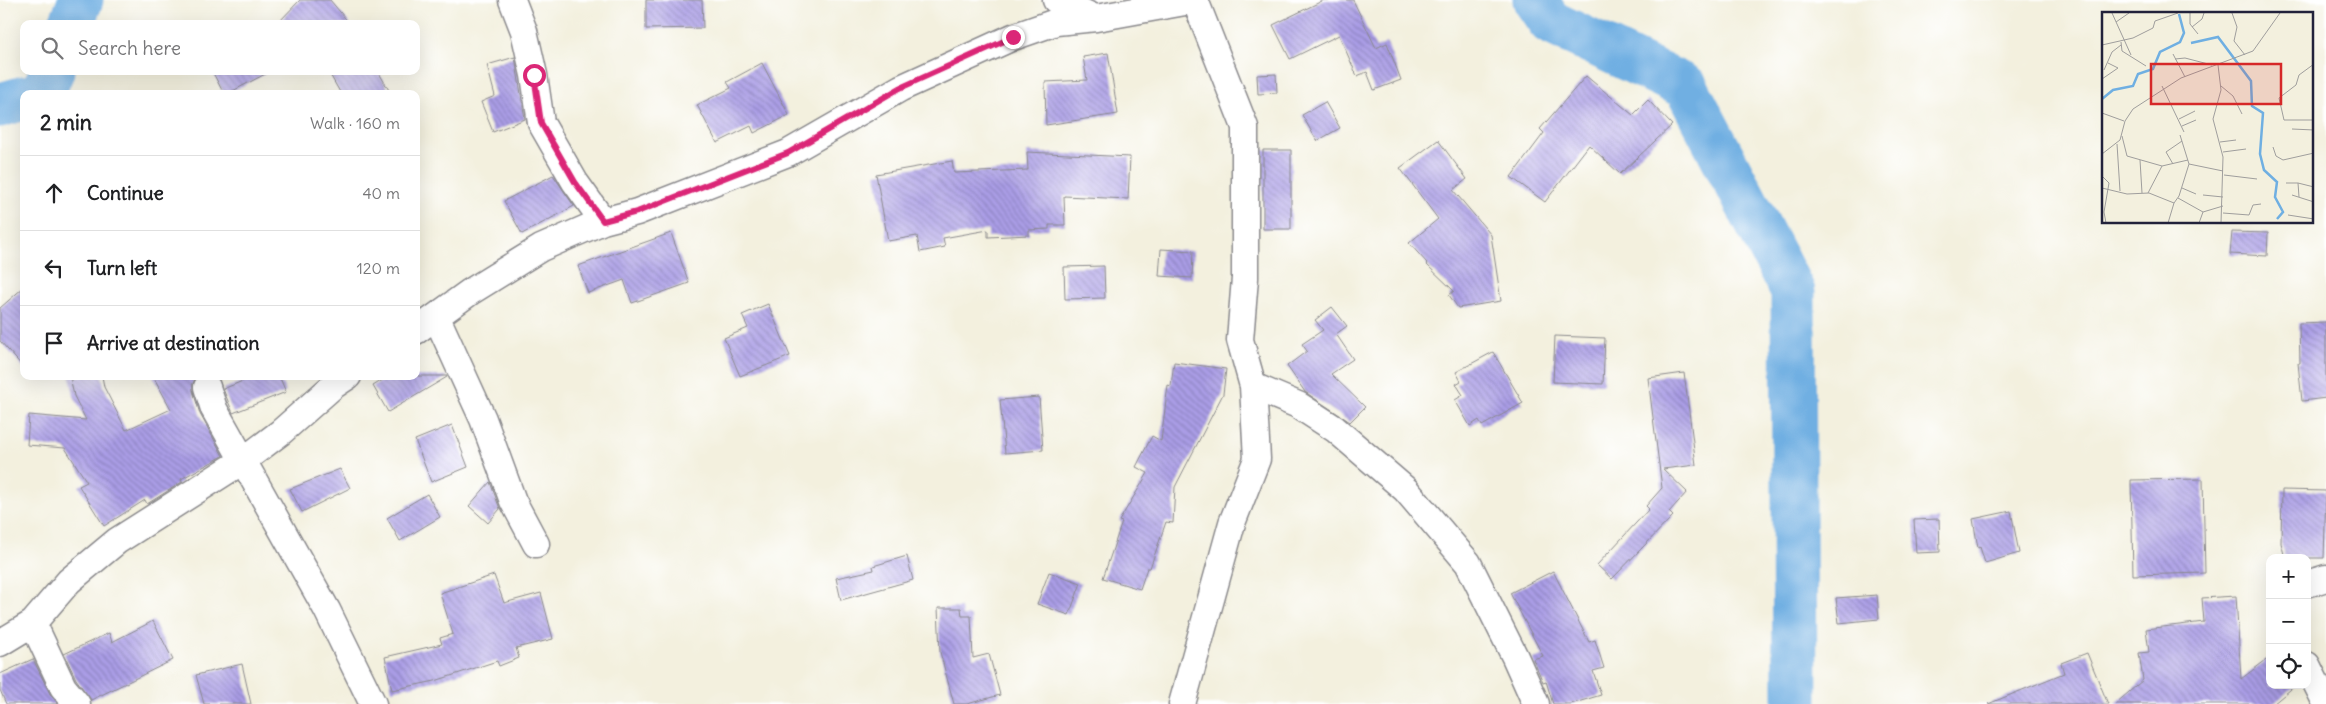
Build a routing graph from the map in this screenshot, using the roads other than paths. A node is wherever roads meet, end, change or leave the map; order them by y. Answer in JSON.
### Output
{"nodes":[{"id":1,"x":512,"y":0,"type":"edge"},
{"id":2,"x":1056,"y":0,"type":"edge"},
{"id":3,"x":1196,"y":0,"type":"edge"},
{"id":4,"x":1096,"y":18,"type":"junction"},
{"id":5,"x":603,"y":221,"type":"junction"},
{"id":6,"x":426,"y":324,"type":"edge"},
{"id":7,"x":342,"y":380,"type":"edge"},
{"id":8,"x":1253,"y":386,"type":"junction"},
{"id":9,"x":207,"y":388,"type":"dead end"},
{"id":10,"x":244,"y":460,"type":"junction"},
{"id":11,"x":536,"y":544,"type":"dead end"},
{"id":12,"x":2326,"y":578,"type":"edge"},
{"id":13,"x":2311,"y":583,"type":"edge"},
{"id":14,"x":33,"y":623,"type":"junction"},
{"id":15,"x":0,"y":643,"type":"edge"},
{"id":16,"x":2311,"y":673,"type":"edge"},
{"id":17,"x":2326,"y":703,"type":"edge"},
{"id":18,"x":77,"y":704,"type":"edge"},
{"id":19,"x":373,"y":704,"type":"edge"},
{"id":20,"x":1182,"y":704,"type":"edge"},
{"id":21,"x":1536,"y":704,"type":"edge"}],
"edges":[{"from":1,"to":5,"type":"street"},
{"from":2,"to":4,"type":"street"},
{"from":3,"to":4,"type":"street"},
{"from":3,"to":8,"type":"street"},
{"from":4,"to":5,"type":"street"},
{"from":5,"to":6,"type":"street"},
{"from":6,"to":11,"type":"street"},
{"from":7,"to":10,"type":"street"},
{"from":8,"to":20,"type":"street"},
{"from":8,"to":21,"type":"street"},
{"from":9,"to":10,"type":"street"},
{"from":10,"to":14,"type":"street"},
{"from":10,"to":19,"type":"street"},
{"from":12,"to":13,"type":"street"},
{"from":14,"to":15,"type":"street"},
{"from":14,"to":18,"type":"street"},
{"from":16,"to":17,"type":"street"}]}
